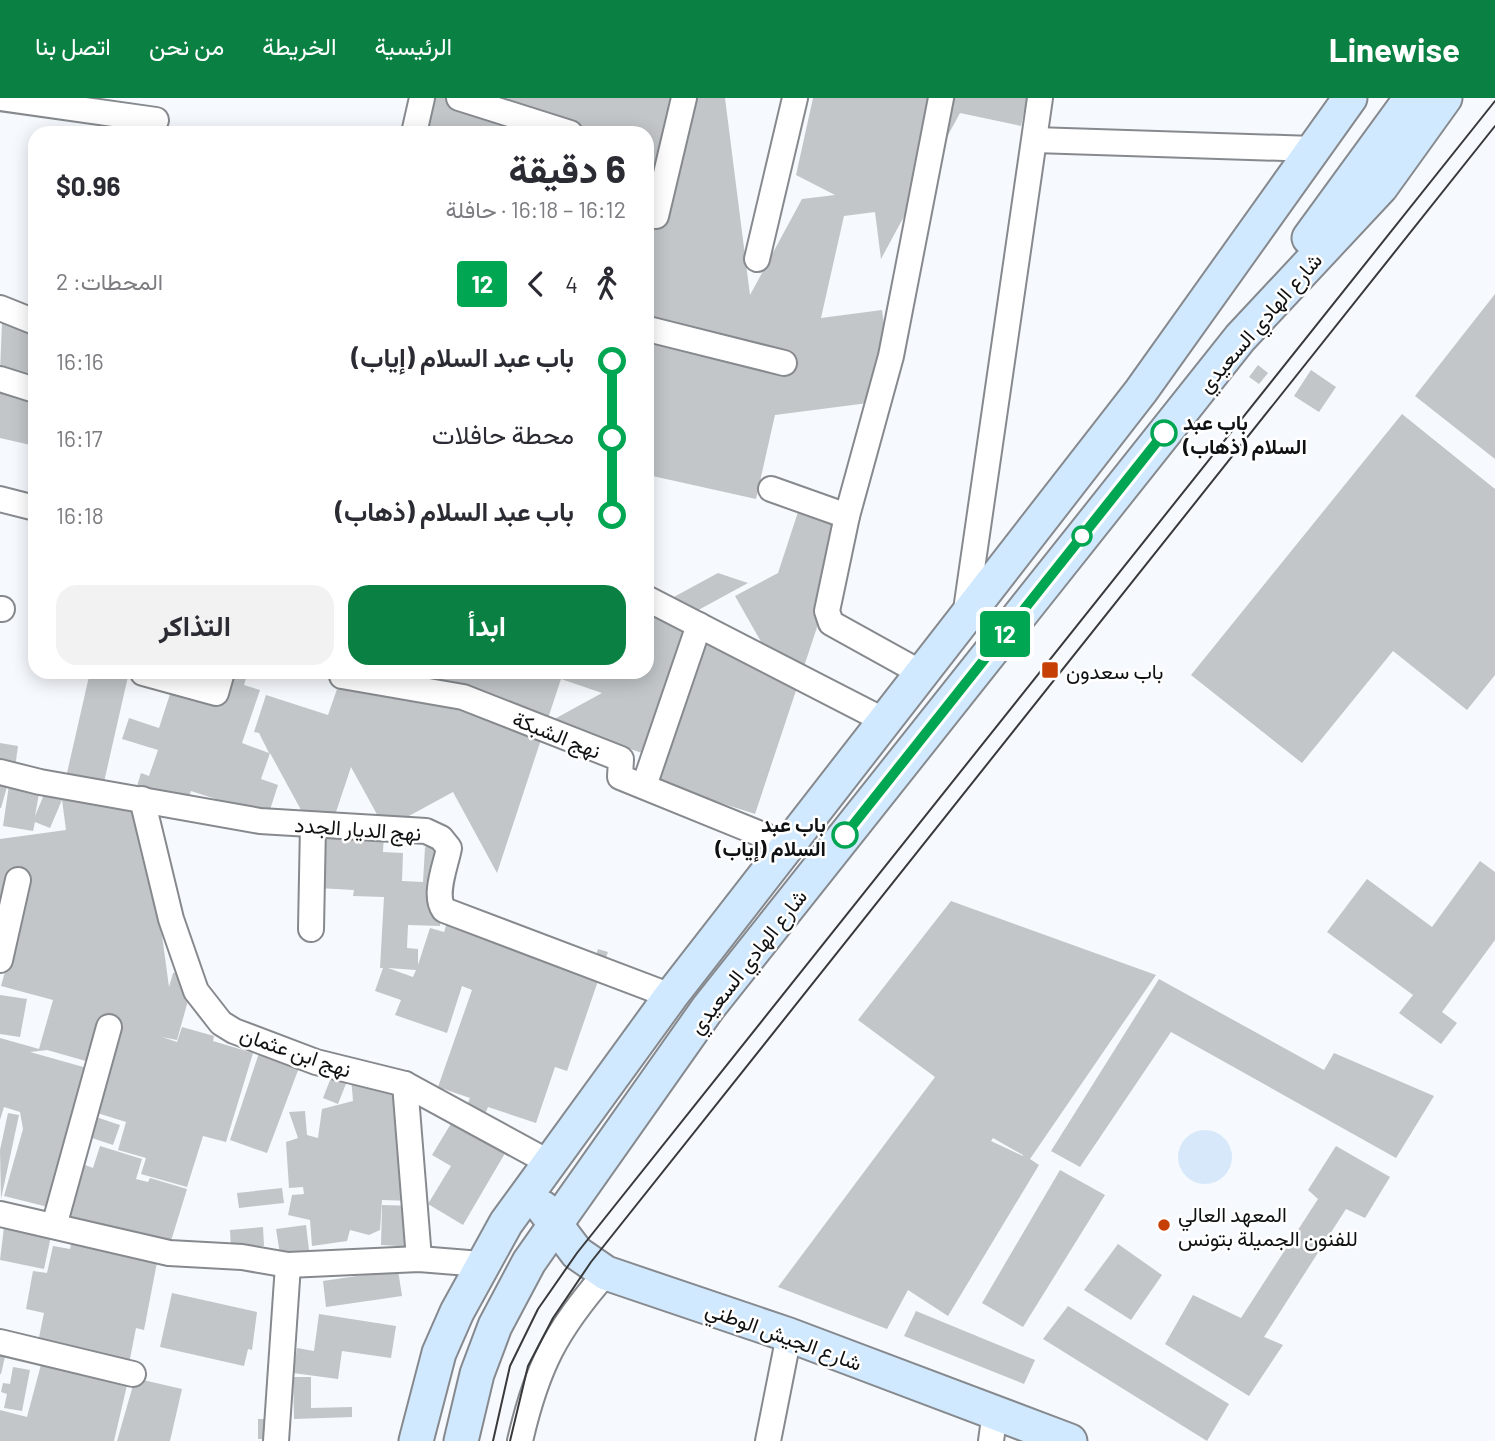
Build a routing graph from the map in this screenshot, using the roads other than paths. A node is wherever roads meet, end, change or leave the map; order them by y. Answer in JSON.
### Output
{"nodes":[{"id":1,"x":0,"y":98,"type":"edge"},
{"id":2,"x":422,"y":98,"type":"edge"},
{"id":3,"x":459,"y":98,"type":"edge"},
{"id":4,"x":684,"y":98,"type":"edge"},
{"id":5,"x":795,"y":98,"type":"edge"},
{"id":6,"x":941,"y":98,"type":"edge"},
{"id":7,"x":1040,"y":98,"type":"edge"},
{"id":8,"x":1350,"y":98,"type":"edge"},
{"id":9,"x":1376,"y":98,"type":"edge"},
{"id":10,"x":1410,"y":98,"type":"edge"},
{"id":11,"x":1445,"y":98,"type":"edge"},
{"id":12,"x":31,"y":101,"type":"edge"},
{"id":13,"x":156,"y":120,"type":"dead end"},
{"id":14,"x":416,"y":126,"type":"edge"},
{"id":15,"x":548,"y":126,"type":"edge"},
{"id":16,"x":1035,"y":140,"type":"junction"},
{"id":17,"x":1313,"y":149,"type":"junction"},
{"id":18,"x":656,"y":216,"type":"dead end"},
{"id":19,"x":757,"y":260,"type":"dead end"},
{"id":20,"x":0,"y":308,"type":"edge"},
{"id":21,"x":28,"y":319,"type":"edge"},
{"id":22,"x":654,"y":330,"type":"edge"},
{"id":23,"x":1240,"y":338,"type":"junction"},
{"id":24,"x":784,"y":363,"type":"dead end"},
{"id":25,"x":0,"y":379,"type":"edge"},
{"id":26,"x":28,"y":388,"type":"edge"},
{"id":27,"x":1141,"y":391,"type":"junction"},
{"id":28,"x":771,"y":489,"type":"dead end"},
{"id":29,"x":0,"y":499,"type":"edge"},
{"id":30,"x":28,"y":506,"type":"edge"},
{"id":31,"x":848,"y":516,"type":"junction"},
{"id":32,"x":654,"y":602,"type":"edge"},
{"id":33,"x":964,"y":620,"type":"junction"},
{"id":34,"x":699,"y":625,"type":"junction"},
{"id":35,"x":923,"y":674,"type":"junction"},
{"id":36,"x":164,"y":679,"type":"edge"},
{"id":37,"x":220,"y":679,"type":"edge"},
{"id":38,"x":359,"y":679,"type":"edge"},
{"id":39,"x":885,"y":721,"type":"junction"},
{"id":40,"x":0,"y":772,"type":"edge"},
{"id":41,"x":643,"y":786,"type":"junction"},
{"id":42,"x":142,"y":799,"type":"junction"},
{"id":43,"x":313,"y":825,"type":"junction"},
{"id":44,"x":790,"y":846,"type":"junction"},
{"id":45,"x":18,"y":880,"type":"dead end"},
{"id":46,"x":311,"y":929,"type":"dead end"},
{"id":47,"x":0,"y":960,"type":"edge"},
{"id":48,"x":671,"y":996,"type":"junction"},
{"id":49,"x":109,"y":1027,"type":"dead end"},
{"id":50,"x":405,"y":1084,"type":"junction"},
{"id":51,"x":542,"y":1174,"type":"junction"},
{"id":52,"x":1,"y":1217,"type":"edge"},
{"id":53,"x":553,"y":1224,"type":"junction"},
{"id":54,"x":54,"y":1226,"type":"junction"},
{"id":55,"x":419,"y":1259,"type":"junction"},
{"id":56,"x":288,"y":1265,"type":"junction"},
{"id":57,"x":481,"y":1265,"type":"junction"},
{"id":58,"x":606,"y":1273,"type":"junction"},
{"id":59,"x":789,"y":1335,"type":"junction"},
{"id":60,"x":0,"y":1342,"type":"edge"},
{"id":61,"x":133,"y":1374,"type":"dead end"},
{"id":62,"x":993,"y":1426,"type":"edge"},
{"id":63,"x":276,"y":1441,"type":"edge"},
{"id":64,"x":416,"y":1441,"type":"edge"},
{"id":65,"x":461,"y":1441,"type":"edge"},
{"id":66,"x":520,"y":1441,"type":"edge"},
{"id":67,"x":768,"y":1441,"type":"edge"},
{"id":68,"x":1070,"y":1441,"type":"edge"}],
"edges":[{"from":1,"to":12,"type":"street"},
{"from":2,"to":14,"type":"street"},
{"from":3,"to":15,"type":"street"},
{"from":4,"to":18,"type":"street"},
{"from":5,"to":19,"type":"street"},
{"from":6,"to":31,"type":"street"},
{"from":7,"to":16,"type":"street"},
{"from":8,"to":17,"type":"main road","name":"شارع الهادي السعيدي"},
{"from":9,"to":27,"type":"main road"},
{"from":10,"to":23,"type":"main road"},
{"from":11,"to":23,"type":"main road","name":"شارع الهادي السعيدي"},
{"from":12,"to":13,"type":"street"},
{"from":16,"to":17,"type":"street"},
{"from":16,"to":33,"type":"street"},
{"from":17,"to":27,"type":"main road","name":"شارع الهادي السعيدي"},
{"from":20,"to":21,"type":"street"},
{"from":22,"to":24,"type":"street"},
{"from":23,"to":53,"type":"main road","name":"شارع الهادي السعيدي"},
{"from":25,"to":26,"type":"street"},
{"from":27,"to":33,"type":"main road","name":"شارع الهادي السعيدي"},
{"from":28,"to":31,"type":"street"},
{"from":29,"to":30,"type":"street"},
{"from":31,"to":35,"type":"street"},
{"from":32,"to":34,"type":"street"},
{"from":33,"to":35,"type":"main road","name":"شارع الهادي السعيدي"},
{"from":34,"to":39,"type":"street"},
{"from":34,"to":41,"type":"street"},
{"from":35,"to":39,"type":"main road","name":"شارع الهادي السعيدي"},
{"from":36,"to":37,"type":"street"},
{"from":38,"to":41,"type":"street","name":"نهج الشبكة"},
{"from":39,"to":44,"type":"main road","name":"شارع الهادي السعيدي"},
{"from":40,"to":42,"type":"street","name":"نهج الديار الجدد"},
{"from":41,"to":44,"type":"street","name":"نهج الشبكة"},
{"from":42,"to":43,"type":"street","name":"نهج الديار الجدد"},
{"from":42,"to":50,"type":"street","name":"نهج ابن عثمان"},
{"from":43,"to":46,"type":"street"},
{"from":43,"to":48,"type":"street","name":"نهج الديار الجدد"},
{"from":44,"to":48,"type":"main road","name":"شارع الهادي السعيدي"},
{"from":45,"to":47,"type":"street"},
{"from":48,"to":51,"type":"main road","name":"شارع الهادي السعيدي"},
{"from":49,"to":54,"type":"street"},
{"from":50,"to":51,"type":"street","name":"نهج ابن عثمان"},
{"from":50,"to":55,"type":"street"},
{"from":51,"to":53,"type":"main road","name":"شارع الجيش الوطني"},
{"from":51,"to":57,"type":"main road","name":"شارع الهادي السعيدي"},
{"from":52,"to":54,"type":"street"},
{"from":53,"to":58,"type":"main road","name":"شارع الجيش الوطني"},
{"from":53,"to":65,"type":"main road","name":"شارع الهادي السعيدي"},
{"from":54,"to":56,"type":"street"},
{"from":55,"to":56,"type":"street"},
{"from":55,"to":57,"type":"street"},
{"from":56,"to":63,"type":"street"},
{"from":57,"to":64,"type":"main road","name":"شارع الهادي السعيدي"},
{"from":58,"to":59,"type":"main road","name":"شارع الجيش الوطني"},
{"from":58,"to":66,"type":"street"},
{"from":59,"to":62,"type":"main road","name":"شارع الجيش الوطني"},
{"from":59,"to":67,"type":"street"},
{"from":60,"to":61,"type":"street"},
{"from":62,"to":68,"type":"main road","name":"شارع الجيش الوطني"}]}
